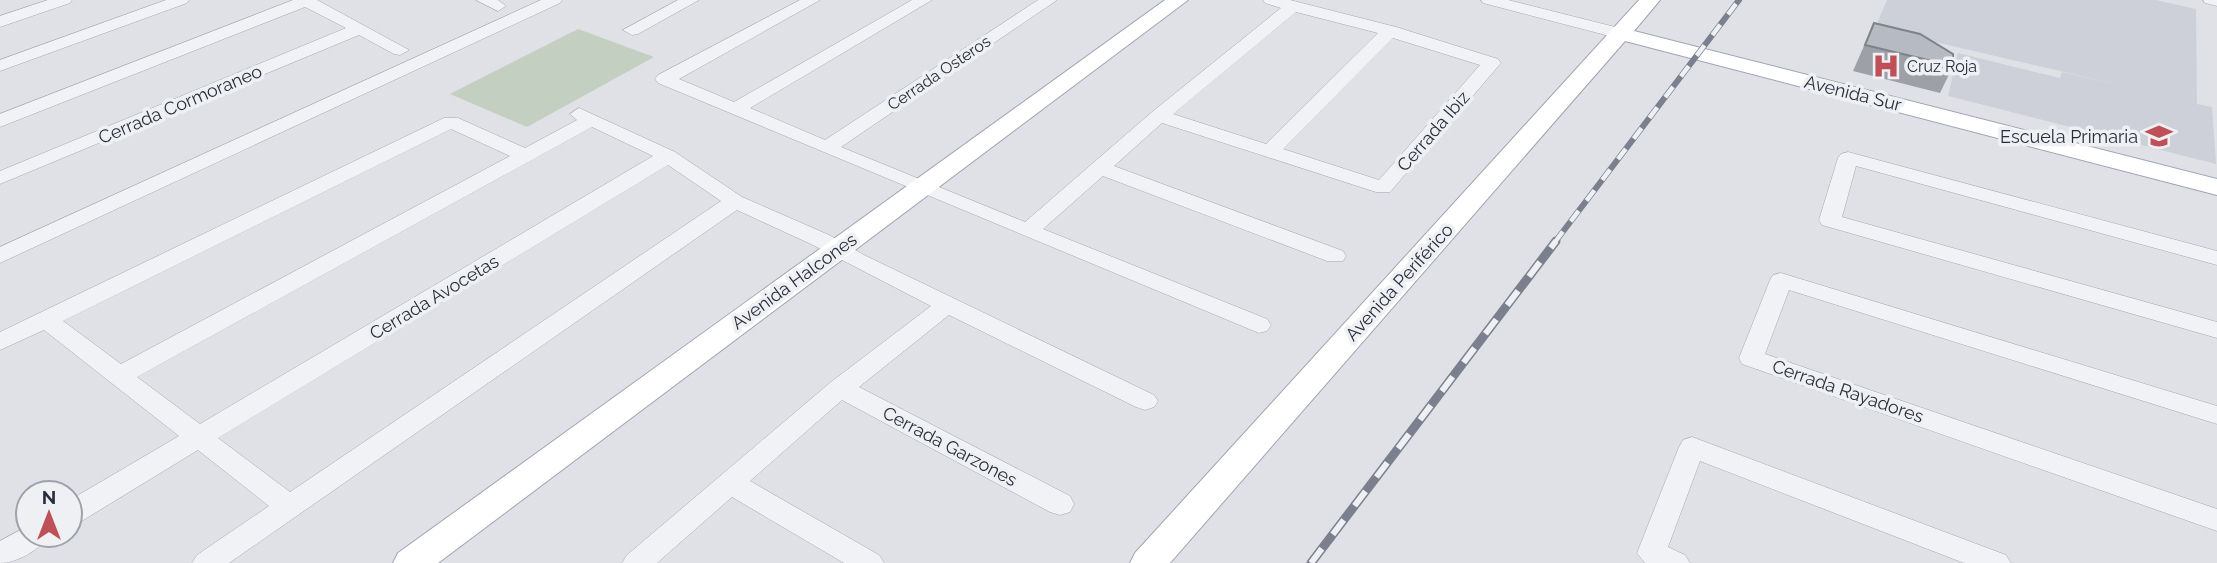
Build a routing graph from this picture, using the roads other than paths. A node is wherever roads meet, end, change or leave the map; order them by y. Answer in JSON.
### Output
{"nodes":[{"id":1,"x":64,"y":0,"type":"edge"},
{"id":2,"x":181,"y":0,"type":"edge"},
{"id":3,"x":305,"y":0,"type":"edge"},
{"id":4,"x":554,"y":0,"type":"edge"},
{"id":5,"x":691,"y":0,"type":"edge"},
{"id":6,"x":812,"y":0,"type":"edge"},
{"id":7,"x":923,"y":0,"type":"edge"},
{"id":8,"x":1049,"y":0,"type":"edge"},
{"id":9,"x":1178,"y":0,"type":"edge"},
{"id":10,"x":1271,"y":0,"type":"edge"},
{"id":11,"x":1489,"y":0,"type":"edge"},
{"id":12,"x":1552,"y":0,"type":"edge"},
{"id":13,"x":2211,"y":0,"type":"edge"},
{"id":14,"x":2217,"y":1,"type":"edge"},
{"id":15,"x":1293,"y":6,"type":"junction"},
{"id":16,"x":1634,"y":18,"type":"edge"},
{"id":17,"x":0,"y":22,"type":"edge"},
{"id":18,"x":359,"y":29,"type":"junction"},
{"id":19,"x":632,"y":30,"type":"dead end"},
{"id":20,"x":1390,"y":32,"type":"junction"},
{"id":21,"x":400,"y":50,"type":"dead end"},
{"id":22,"x":0,"y":66,"type":"edge"},
{"id":23,"x":1857,"y":86,"type":"junction"},
{"id":24,"x":735,"y":109,"type":"junction"},
{"id":25,"x":1159,"y":116,"type":"junction"},
{"id":26,"x":0,"y":121,"type":"edge"},
{"id":27,"x":829,"y":146,"type":"junction"},
{"id":28,"x":1268,"y":153,"type":"junction"},
{"id":29,"x":524,"y":155,"type":"junction"},
{"id":30,"x":668,"y":156,"type":"junction"},
{"id":31,"x":1101,"y":168,"type":"junction"},
{"id":32,"x":2217,"y":168,"type":"edge"},
{"id":33,"x":0,"y":178,"type":"edge"},
{"id":34,"x":919,"y":186,"type":"junction"},
{"id":35,"x":2217,"y":187,"type":"edge"},
{"id":36,"x":735,"y":201,"type":"junction"},
{"id":37,"x":1028,"y":231,"type":"junction"},
{"id":38,"x":838,"y":250,"type":"junction"},
{"id":39,"x":1335,"y":256,"type":"dead end"},
{"id":40,"x":0,"y":257,"type":"edge"},
{"id":41,"x":2217,"y":258,"type":"edge"},
{"id":42,"x":947,"y":305,"type":"junction"},
{"id":43,"x":46,"y":320,"type":"junction"},
{"id":44,"x":1259,"y":325,"type":"dead end"},
{"id":45,"x":2217,"y":330,"type":"edge"},
{"id":46,"x":0,"y":342,"type":"edge"},
{"id":47,"x":119,"y":376,"type":"junction"},
{"id":48,"x":840,"y":388,"type":"junction"},
{"id":49,"x":1144,"y":401,"type":"dead end"},
{"id":50,"x":2217,"y":415,"type":"edge"},
{"id":51,"x":199,"y":437,"type":"junction"},
{"id":52,"x":730,"y":483,"type":"junction"},
{"id":53,"x":1060,"y":504,"type":"dead end"},
{"id":54,"x":84,"y":506,"type":"edge"},
{"id":55,"x":290,"y":507,"type":"junction"},
{"id":56,"x":2217,"y":520,"type":"edge"},
{"id":57,"x":864,"y":562,"type":"edge"},
{"id":58,"x":207,"y":563,"type":"edge"},
{"id":59,"x":411,"y":563,"type":"edge"},
{"id":60,"x":637,"y":563,"type":"edge"},
{"id":61,"x":1148,"y":563,"type":"edge"},
{"id":62,"x":1675,"y":563,"type":"edge"},
{"id":63,"x":1997,"y":563,"type":"edge"}],
"edges":[{"from":1,"to":17,"type":"street"},
{"from":2,"to":22,"type":"street"},
{"from":3,"to":18,"type":"street"},
{"from":3,"to":26,"type":"street"},
{"from":4,"to":40,"type":"street"},
{"from":5,"to":19,"type":"street"},
{"from":6,"to":24,"type":"street"},
{"from":7,"to":24,"type":"street"},
{"from":8,"to":27,"type":"street","name":"Cerrada Osteros"},
{"from":9,"to":34,"type":"main road","name":"Avenida Halcones"},
{"from":10,"to":15,"type":"street","name":"Cerrada Ibiz"},
{"from":11,"to":16,"type":"street","name":"Avenida Sur"},
{"from":12,"to":16,"type":"street","name":"Avenida Sur"},
{"from":13,"to":14,"type":"street"},
{"from":15,"to":20,"type":"street","name":"Cerrada Ibiz"},
{"from":15,"to":25,"type":"street"},
{"from":16,"to":23,"type":"main road","name":"Avenida Sur"},
{"from":16,"to":61,"type":"main road","name":"Avenida Periférico"},
{"from":18,"to":21,"type":"street"},
{"from":18,"to":33,"type":"street","name":"Cerrada Cormoraneo"},
{"from":20,"to":28,"type":"street"},
{"from":20,"to":28,"type":"street","name":"Cerrada Ibiz"},
{"from":23,"to":32,"type":"main road","name":"Avenida Sur"},
{"from":23,"to":35,"type":"main road","name":"Avenida Sur"},
{"from":24,"to":27,"type":"street"},
{"from":25,"to":28,"type":"street","name":"Cerrada Ibiz"},
{"from":25,"to":31,"type":"street"},
{"from":27,"to":34,"type":"street"},
{"from":29,"to":30,"type":"street"},
{"from":29,"to":43,"type":"street"},
{"from":29,"to":47,"type":"street"},
{"from":30,"to":36,"type":"street"},
{"from":30,"to":51,"type":"street","name":"Cerrada Avocetas"},
{"from":31,"to":37,"type":"street"},
{"from":31,"to":39,"type":"street"},
{"from":34,"to":37,"type":"street"},
{"from":34,"to":38,"type":"main road","name":"Avenida Halcones"},
{"from":36,"to":38,"type":"street"},
{"from":36,"to":55,"type":"street"},
{"from":37,"to":44,"type":"street"},
{"from":38,"to":42,"type":"street"},
{"from":38,"to":59,"type":"main road","name":"Avenida Halcones"},
{"from":41,"to":45,"type":"street"},
{"from":42,"to":48,"type":"street"},
{"from":42,"to":49,"type":"street"},
{"from":43,"to":46,"type":"street"},
{"from":43,"to":47,"type":"street"},
{"from":47,"to":51,"type":"street"},
{"from":48,"to":52,"type":"street"},
{"from":48,"to":53,"type":"street","name":"Cerrada Garzones"},
{"from":50,"to":56,"type":"street","name":"Cerrada Rayadores"},
{"from":51,"to":54,"type":"street","name":"Cerrada Avocetas"},
{"from":51,"to":55,"type":"street"},
{"from":52,"to":57,"type":"street"},
{"from":52,"to":60,"type":"street"},
{"from":55,"to":58,"type":"street"},
{"from":62,"to":63,"type":"street"}]}
